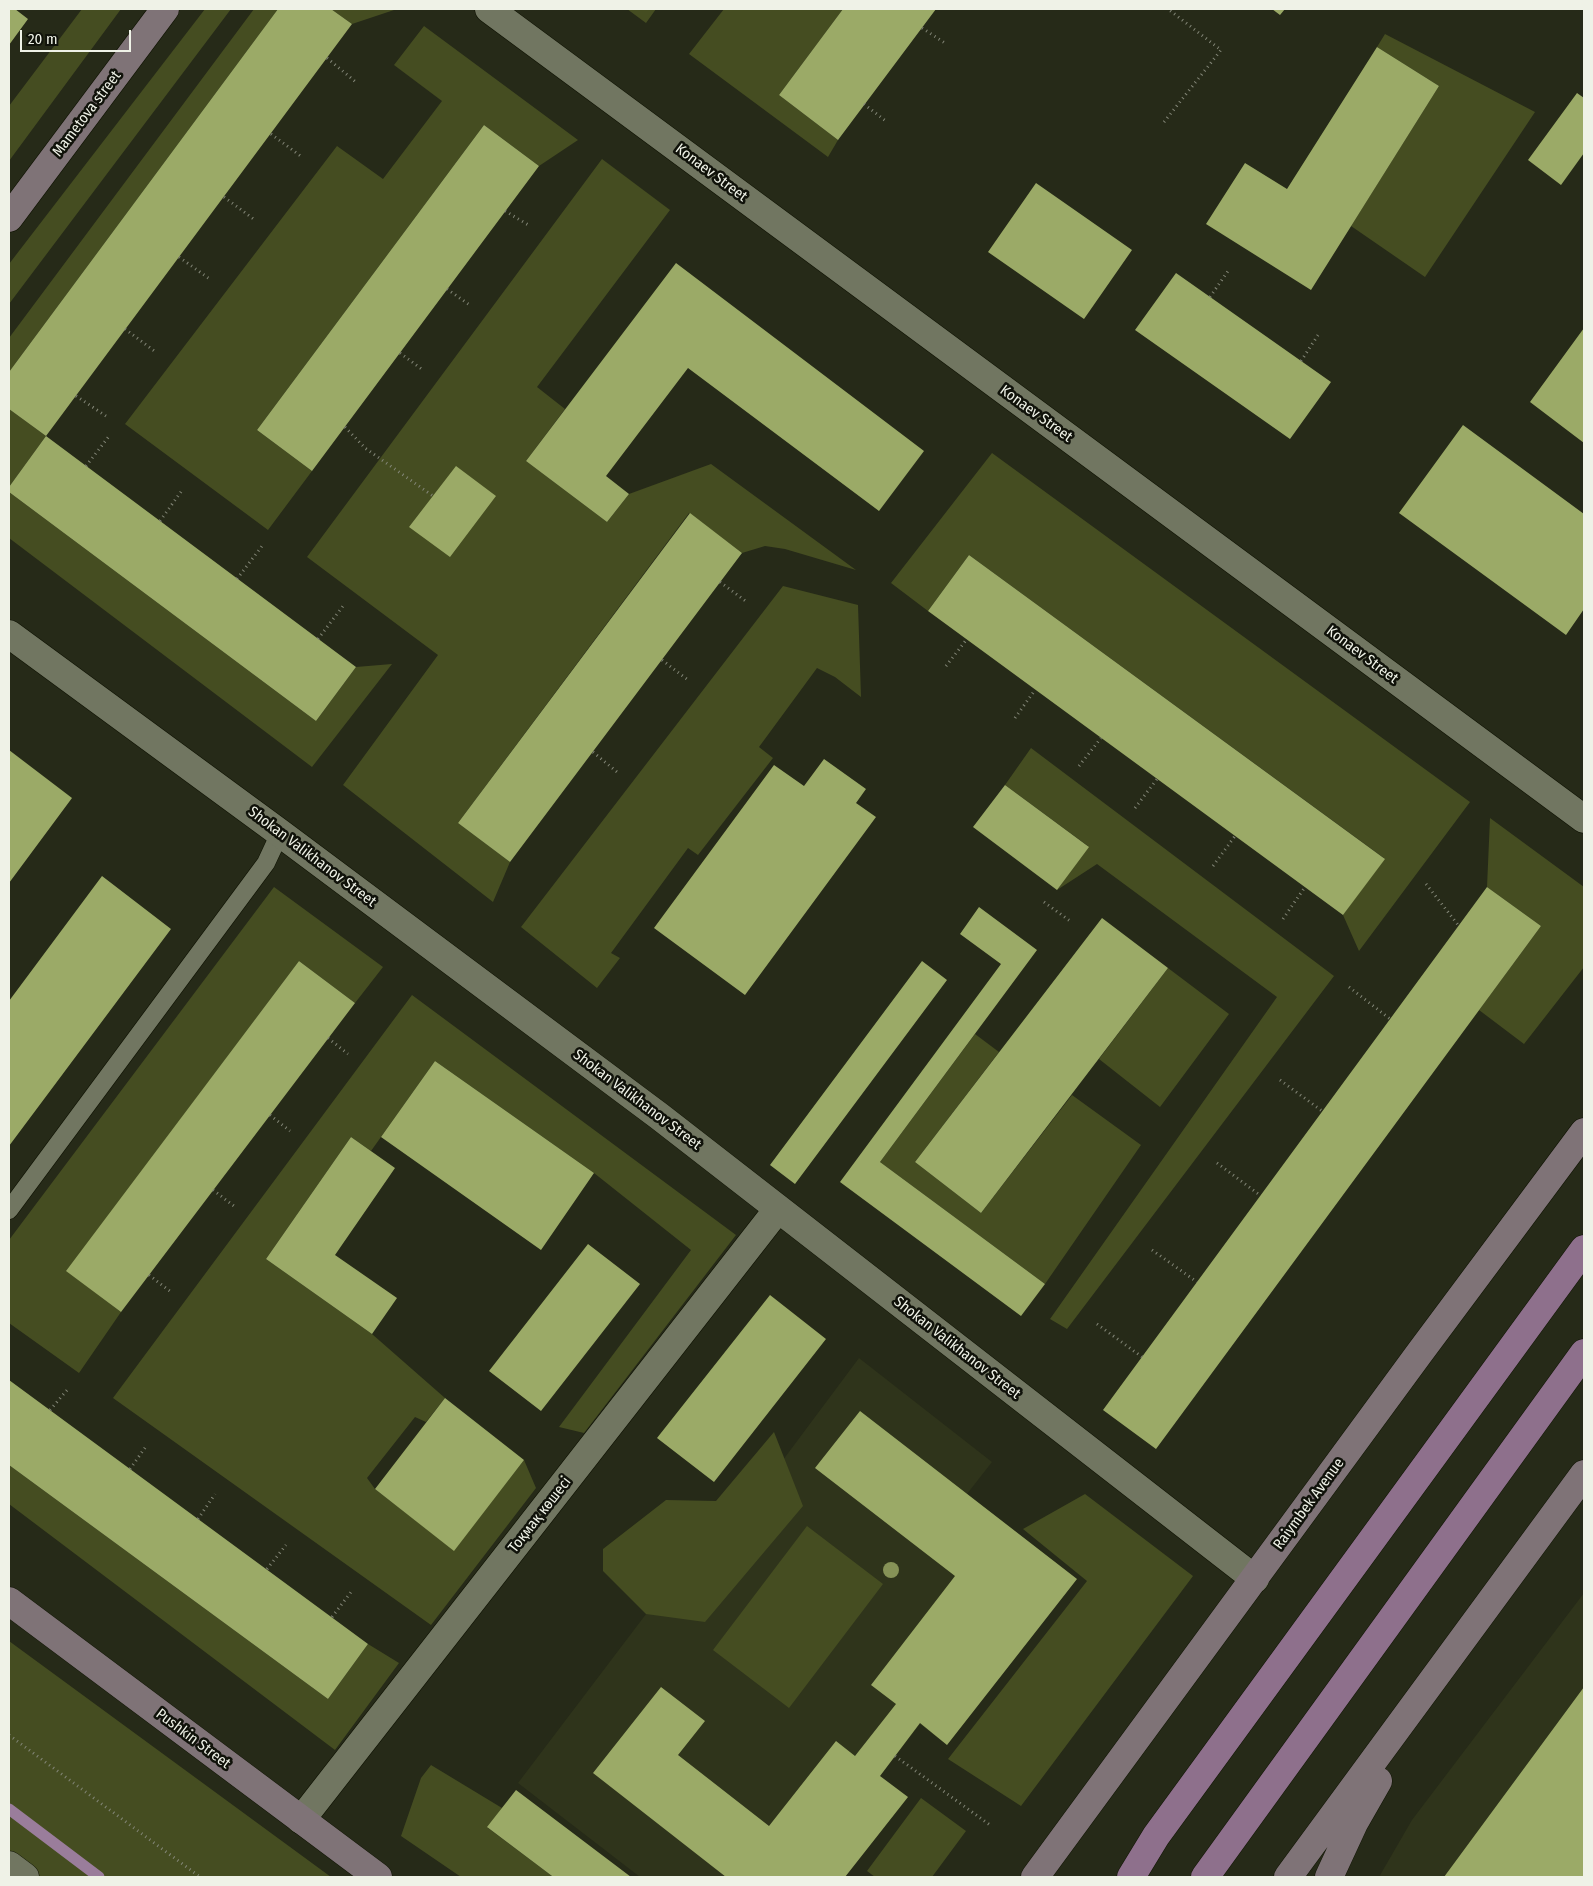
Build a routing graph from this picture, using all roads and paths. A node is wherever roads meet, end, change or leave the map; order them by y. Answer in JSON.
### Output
{"nodes":[{"id":1,"x":165,"y":9,"type":"edge"},
{"id":2,"x":489,"y":9,"type":"edge"},
{"id":3,"x":1168,"y":9,"type":"edge"},
{"id":4,"x":922,"y":28,"type":"dead end"},
{"id":5,"x":945,"y":43,"type":"dead end"},
{"id":6,"x":327,"y":58,"type":"dead end"},
{"id":7,"x":357,"y":83,"type":"dead end"},
{"id":8,"x":864,"y":104,"type":"dead end"},
{"id":9,"x":886,"y":122,"type":"dead end"},
{"id":10,"x":1164,"y":122,"type":"dead end"},
{"id":11,"x":271,"y":134,"type":"dead end"},
{"id":12,"x":302,"y":157,"type":"dead end"},
{"id":13,"x":224,"y":196,"type":"dead end"},
{"id":14,"x":505,"y":211,"type":"dead end"},
{"id":15,"x":9,"y":218,"type":"edge"},
{"id":16,"x":255,"y":220,"type":"dead end"},
{"id":17,"x":530,"y":226,"type":"dead end"},
{"id":18,"x":179,"y":258,"type":"dead end"},
{"id":19,"x":1228,"y":271,"type":"dead end"},
{"id":20,"x":211,"y":280,"type":"dead end"},
{"id":21,"x":447,"y":289,"type":"dead end"},
{"id":22,"x":1210,"y":297,"type":"dead end"},
{"id":23,"x":471,"y":306,"type":"dead end"},
{"id":24,"x":126,"y":329,"type":"dead end"},
{"id":25,"x":1320,"y":332,"type":"dead end"},
{"id":26,"x":157,"y":353,"type":"dead end"},
{"id":27,"x":400,"y":353,"type":"dead end"},
{"id":28,"x":1302,"y":361,"type":"dead end"},
{"id":29,"x":423,"y":370,"type":"dead end"},
{"id":30,"x":76,"y":396,"type":"dead end"},
{"id":31,"x":109,"y":418,"type":"dead end"},
{"id":32,"x":345,"y":426,"type":"dead end"},
{"id":33,"x":110,"y":435,"type":"dead end"},
{"id":34,"x":86,"y":466,"type":"dead end"},
{"id":35,"x":183,"y":489,"type":"dead end"},
{"id":36,"x":432,"y":496,"type":"dead end"},
{"id":37,"x":160,"y":521,"type":"dead end"},
{"id":38,"x":262,"y":546,"type":"dead end"},
{"id":39,"x":237,"y":578,"type":"dead end"},
{"id":40,"x":720,"y":582,"type":"dead end"},
{"id":41,"x":747,"y":602,"type":"dead end"},
{"id":42,"x":343,"y":606,"type":"dead end"},
{"id":43,"x":9,"y":634,"type":"edge"},
{"id":44,"x":318,"y":639,"type":"dead end"},
{"id":45,"x":966,"y":639,"type":"dead end"},
{"id":46,"x":662,"y":660,"type":"dead end"},
{"id":47,"x":946,"y":666,"type":"dead end"},
{"id":48,"x":688,"y":680,"type":"dead end"},
{"id":49,"x":1035,"y":690,"type":"dead end"},
{"id":50,"x":1015,"y":718,"type":"dead end"},
{"id":51,"x":1101,"y":738,"type":"dead end"},
{"id":52,"x":593,"y":752,"type":"dead end"},
{"id":53,"x":1079,"y":766,"type":"dead end"},
{"id":54,"x":617,"y":772,"type":"dead end"},
{"id":55,"x":1157,"y":779,"type":"dead end"},
{"id":56,"x":1135,"y":808,"type":"dead end"},
{"id":57,"x":1584,"y":819,"type":"edge"},
{"id":58,"x":280,"y":834,"type":"junction"},
{"id":59,"x":1235,"y":836,"type":"dead end"},
{"id":60,"x":1213,"y":866,"type":"dead end"},
{"id":61,"x":1426,"y":884,"type":"dead end"},
{"id":62,"x":1305,"y":886,"type":"dead end"},
{"id":63,"x":1044,"y":902,"type":"dead end"},
{"id":64,"x":1283,"y":918,"type":"dead end"},
{"id":65,"x":1070,"y":921,"type":"dead end"},
{"id":66,"x":1459,"y":926,"type":"dead end"},
{"id":67,"x":1349,"y":987,"type":"dead end"},
{"id":68,"x":1390,"y":1018,"type":"dead end"},
{"id":69,"x":328,"y":1038,"type":"dead end"},
{"id":70,"x":348,"y":1054,"type":"dead end"},
{"id":71,"x":1280,"y":1080,"type":"dead end"},
{"id":72,"x":1322,"y":1112,"type":"dead end"},
{"id":73,"x":270,"y":1115,"type":"dead end"},
{"id":74,"x":290,"y":1131,"type":"dead end"},
{"id":75,"x":1584,"y":1132,"type":"edge"},
{"id":76,"x":1217,"y":1163,"type":"dead end"},
{"id":77,"x":213,"y":1190,"type":"dead end"},
{"id":78,"x":1261,"y":1196,"type":"dead end"},
{"id":79,"x":234,"y":1206,"type":"dead end"},
{"id":80,"x":778,"y":1209,"type":"junction"},
{"id":81,"x":9,"y":1210,"type":"edge"},
{"id":82,"x":1584,"y":1249,"type":"edge"},
{"id":83,"x":1152,"y":1250,"type":"dead end"},
{"id":84,"x":149,"y":1275,"type":"dead end"},
{"id":85,"x":1197,"y":1282,"type":"dead end"},
{"id":86,"x":171,"y":1292,"type":"dead end"},
{"id":87,"x":1098,"y":1324,"type":"dead end"},
{"id":88,"x":1584,"y":1353,"type":"edge"},
{"id":89,"x":1142,"y":1357,"type":"dead end"},
{"id":90,"x":68,"y":1389,"type":"dead end"},
{"id":91,"x":50,"y":1410,"type":"dead end"},
{"id":92,"x":147,"y":1445,"type":"dead end"},
{"id":93,"x":130,"y":1468,"type":"dead end"},
{"id":94,"x":1584,"y":1474,"type":"edge"},
{"id":95,"x":215,"y":1494,"type":"dead end"},
{"id":96,"x":198,"y":1519,"type":"dead end"},
{"id":97,"x":286,"y":1545,"type":"dead end"},
{"id":98,"x":267,"y":1569,"type":"dead end"},
{"id":99,"x":1255,"y":1579,"type":"junction"},
{"id":100,"x":351,"y":1592,"type":"dead end"},
{"id":101,"x":9,"y":1601,"type":"edge"},
{"id":102,"x":332,"y":1617,"type":"dead end"},
{"id":103,"x":1446,"y":1664,"type":"junction"},
{"id":104,"x":9,"y":1735,"type":"edge"},
{"id":105,"x":895,"y":1756,"type":"dead end"},
{"id":106,"x":301,"y":1820,"type":"junction"},
{"id":107,"x":990,"y":1825,"type":"dead end"},
{"id":108,"x":1156,"y":1836,"type":"junction"},
{"id":109,"x":9,"y":1865,"type":"edge"},
{"id":110,"x":25,"y":1877,"type":"edge"},
{"id":111,"x":200,"y":1877,"type":"edge"},
{"id":112,"x":378,"y":1877,"type":"edge"},
{"id":113,"x":1035,"y":1877,"type":"edge"},
{"id":114,"x":1123,"y":1877,"type":"edge"},
{"id":115,"x":1131,"y":1877,"type":"edge"},
{"id":116,"x":1205,"y":1877,"type":"edge"},
{"id":117,"x":1288,"y":1877,"type":"edge"},
{"id":118,"x":1329,"y":1877,"type":"edge"}],
"edges":[{"from":1,"to":15,"type":"main road","name":"Mametovа street"},
{"from":2,"to":57,"type":"street","name":"Konaev Street"},
{"from":3,"to":10,"type":"path"},
{"from":4,"to":5,"type":"path"},
{"from":6,"to":7,"type":"path"},
{"from":8,"to":9,"type":"path"},
{"from":11,"to":12,"type":"path"},
{"from":13,"to":16,"type":"path"},
{"from":14,"to":17,"type":"path"},
{"from":18,"to":20,"type":"path"},
{"from":19,"to":22,"type":"path"},
{"from":21,"to":23,"type":"path"},
{"from":24,"to":26,"type":"path"},
{"from":25,"to":28,"type":"path"},
{"from":27,"to":29,"type":"path"},
{"from":30,"to":31,"type":"path"},
{"from":32,"to":36,"type":"path"},
{"from":33,"to":34,"type":"path"},
{"from":35,"to":37,"type":"path"},
{"from":38,"to":39,"type":"path"},
{"from":40,"to":41,"type":"path"},
{"from":42,"to":44,"type":"path"},
{"from":43,"to":58,"type":"street","name":"Shokan Valikhanov Street"},
{"from":45,"to":47,"type":"path"},
{"from":46,"to":48,"type":"path"},
{"from":49,"to":50,"type":"path"},
{"from":51,"to":53,"type":"path"},
{"from":52,"to":54,"type":"path"},
{"from":55,"to":56,"type":"path"},
{"from":58,"to":80,"type":"street","name":"Shokan Valikhanov Street"},
{"from":58,"to":81,"type":"lane"},
{"from":59,"to":60,"type":"path"},
{"from":61,"to":66,"type":"path"},
{"from":62,"to":64,"type":"path"},
{"from":63,"to":65,"type":"path"},
{"from":67,"to":68,"type":"path"},
{"from":69,"to":70,"type":"path"},
{"from":71,"to":72,"type":"path"},
{"from":73,"to":74,"type":"path"},
{"from":75,"to":99,"type":"main road","name":"Raiymbek Avenue"},
{"from":76,"to":78,"type":"path"},
{"from":77,"to":79,"type":"path"},
{"from":80,"to":99,"type":"street","name":"Shokan Valikhanov Street"},
{"from":80,"to":106,"type":"street","name":"Тоқмақ көшесі"},
{"from":82,"to":108,"type":"main road"},
{"from":83,"to":85,"type":"path"},
{"from":84,"to":86,"type":"path"},
{"from":87,"to":89,"type":"path"},
{"from":88,"to":116,"type":"main road"},
{"from":90,"to":91,"type":"path"},
{"from":92,"to":93,"type":"path"},
{"from":94,"to":103,"type":"main road"},
{"from":95,"to":96,"type":"path"},
{"from":97,"to":98,"type":"path"},
{"from":99,"to":113,"type":"main road","name":"Raiymbek Avenue"},
{"from":100,"to":102,"type":"path"},
{"from":101,"to":106,"type":"main road","name":"Pushkin Street"},
{"from":103,"to":117,"type":"main road"},
{"from":103,"to":118,"type":"main road"},
{"from":104,"to":111,"type":"path"},
{"from":105,"to":107,"type":"path"},
{"from":106,"to":112,"type":"main road","name":"Pushkin Street"},
{"from":108,"to":114,"type":"main road"},
{"from":108,"to":115,"type":"main road"},
{"from":109,"to":110,"type":"street"}]}
